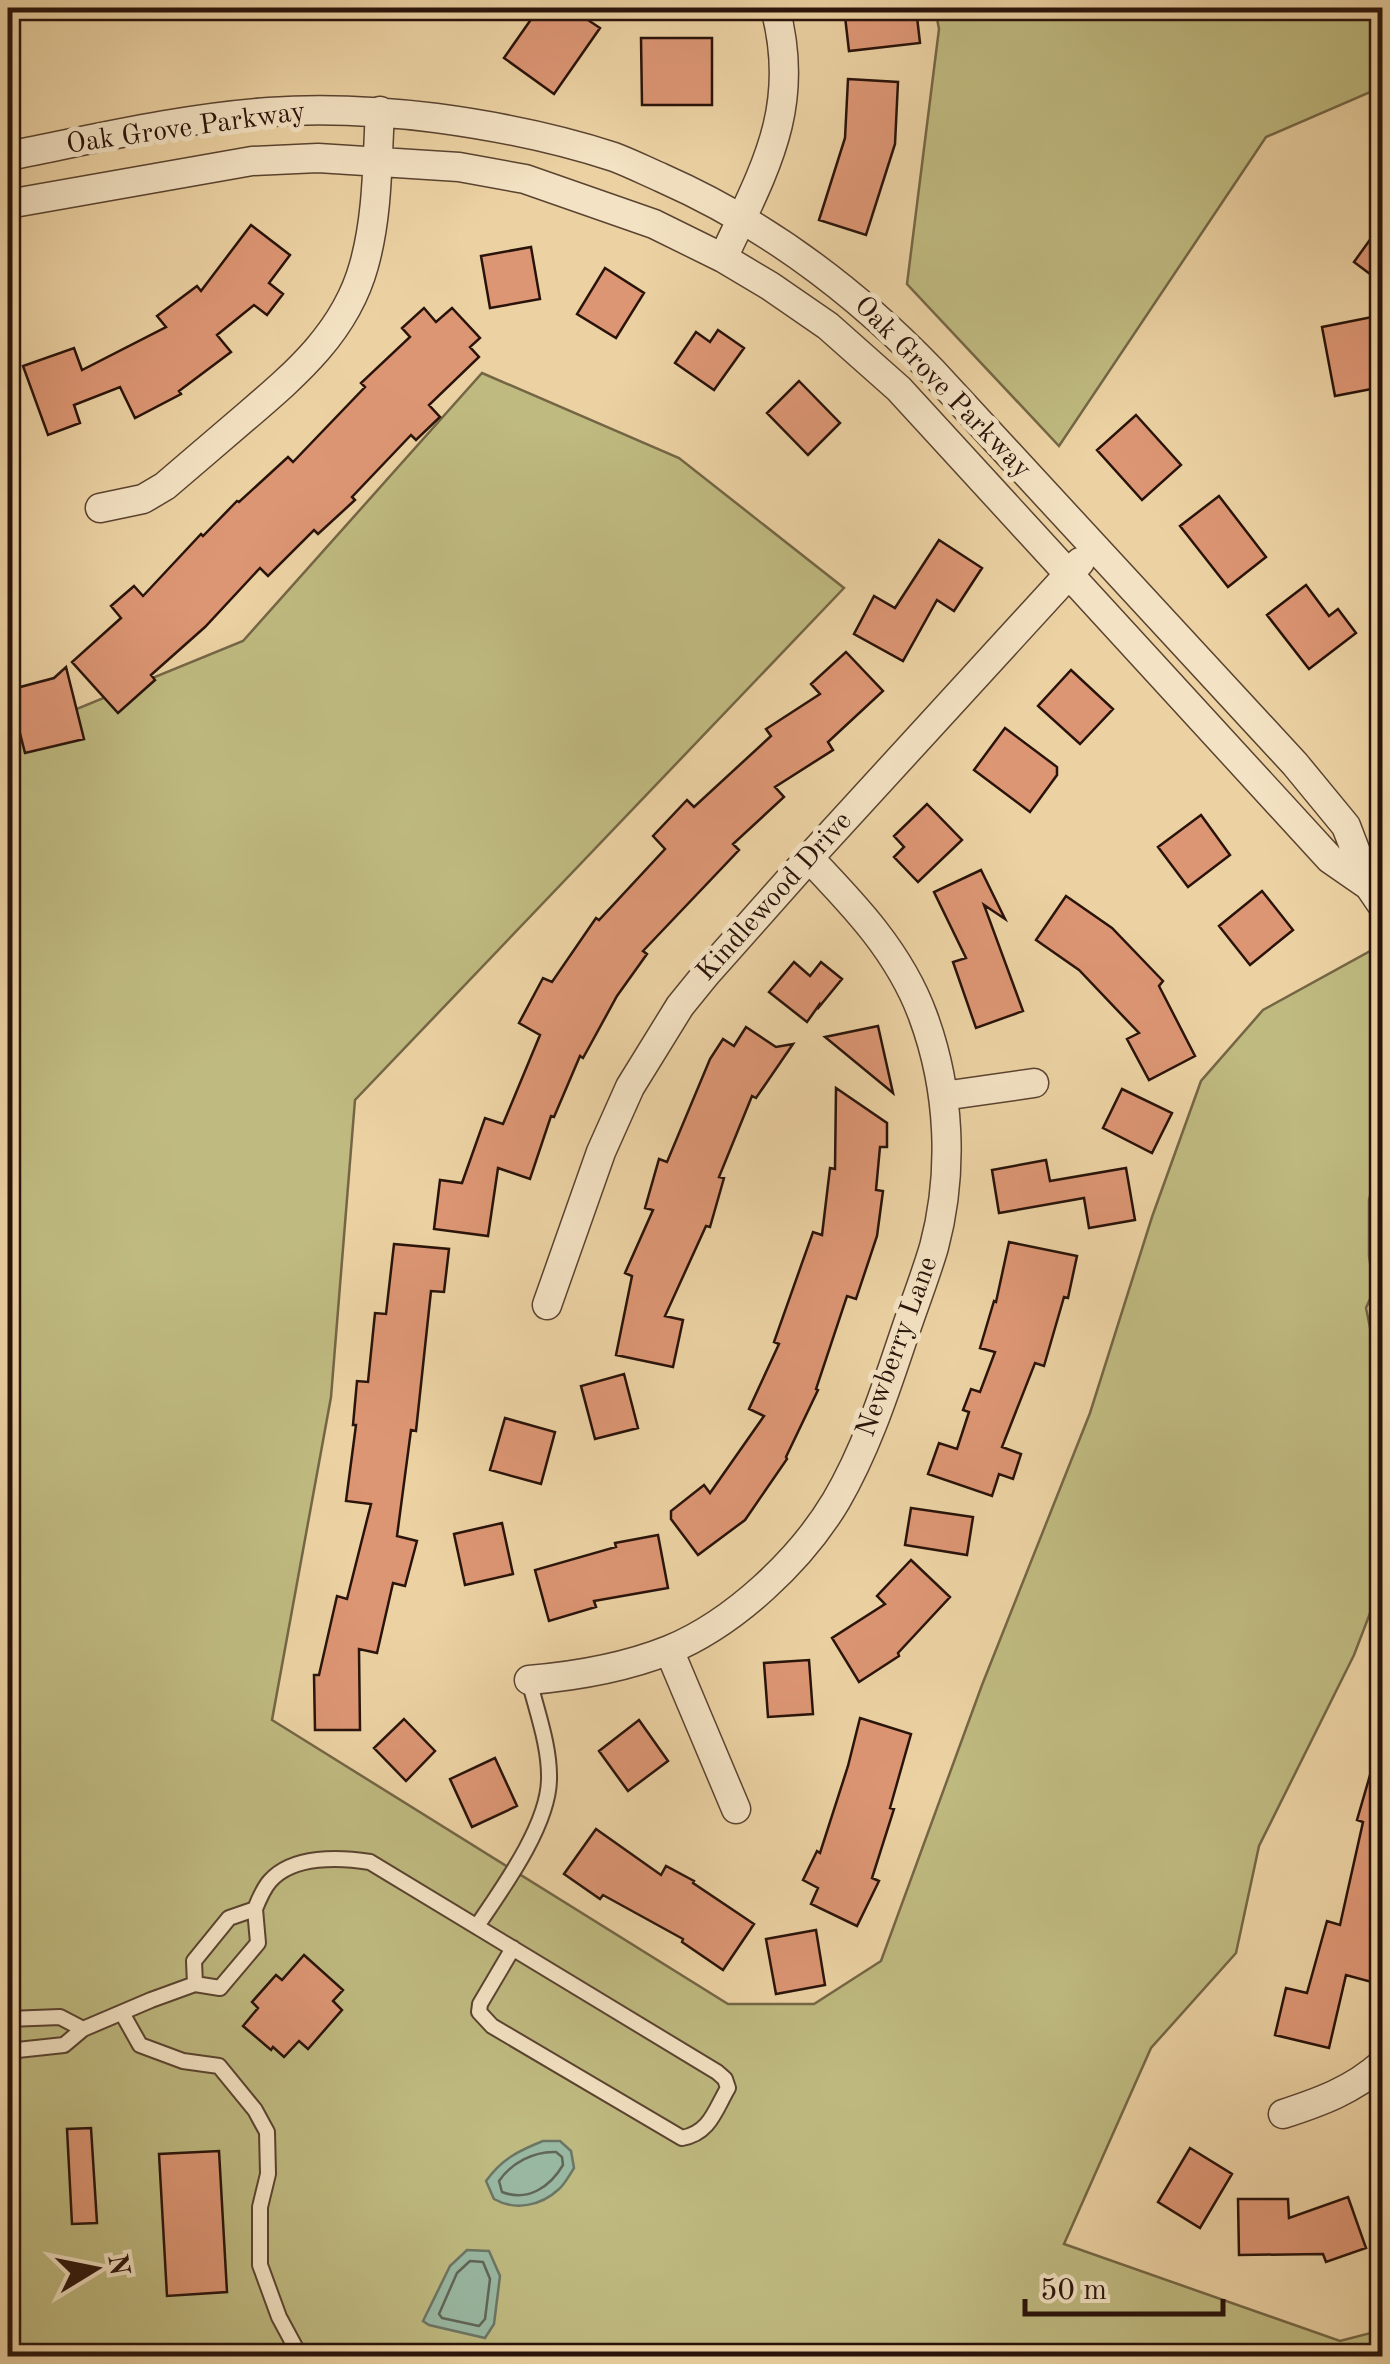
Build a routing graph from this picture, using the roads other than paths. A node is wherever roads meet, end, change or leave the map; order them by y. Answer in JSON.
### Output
{"nodes":[{"id":1,"x":775,"y":8,"type":"edge"},
{"id":2,"x":380,"y":112,"type":"junction"},
{"id":3,"x":8,"y":156,"type":"edge"},
{"id":4,"x":377,"y":162,"type":"junction"},
{"id":5,"x":8,"y":204,"type":"edge"},
{"id":6,"x":742,"y":218,"type":"junction"},
{"id":7,"x":723,"y":258,"type":"junction"},
{"id":8,"x":100,"y":508,"type":"dead end"},
{"id":9,"x":1095,"y":547,"type":"junction"},
{"id":10,"x":1070,"y":572,"type":"junction"},
{"id":11,"x":808,"y":858,"type":"junction"},
{"id":12,"x":1378,"y":889,"type":"edge"},
{"id":13,"x":1034,"y":1083,"type":"dead end"},
{"id":14,"x":943,"y":1096,"type":"junction"},
{"id":15,"x":547,"y":1306,"type":"dead end"},
{"id":16,"x":669,"y":1650,"type":"junction"},
{"id":17,"x":529,"y":1680,"type":"joint"},
{"id":18,"x":736,"y":1809,"type":"dead end"},
{"id":19,"x":255,"y":1909,"type":"junction"},
{"id":20,"x":477,"y":1926,"type":"junction"},
{"id":21,"x":513,"y":1948,"type":"junction"},
{"id":22,"x":196,"y":1984,"type":"junction"},
{"id":23,"x":122,"y":2013,"type":"junction"},
{"id":24,"x":8,"y":2019,"type":"edge"},
{"id":25,"x":83,"y":2029,"type":"junction"},
{"id":26,"x":8,"y":2051,"type":"edge"},
{"id":27,"x":1382,"y":2064,"type":"edge"},
{"id":28,"x":1284,"y":2114,"type":"dead end"},
{"id":29,"x":300,"y":2356,"type":"edge"}],
"edges":[{"from":1,"to":6,"type":"street"},
{"from":2,"to":3,"type":"street","name":"Oak Grove Parkway"},
{"from":2,"to":4,"type":"street"},
{"from":2,"to":6,"type":"street","name":"Oak Grove Parkway"},
{"from":4,"to":5,"type":"street","name":"Oak Grove Parkway"},
{"from":4,"to":7,"type":"street","name":"Oak Grove Parkway"},
{"from":4,"to":8,"type":"street"},
{"from":6,"to":7,"type":"street"},
{"from":6,"to":9,"type":"street","name":"Oak Grove Parkway"},
{"from":7,"to":10,"type":"street","name":"Oak Grove Parkway"},
{"from":9,"to":10,"type":"street","name":"Kindlewood Drive"},
{"from":9,"to":12,"type":"street","name":"Oak Grove Parkway"},
{"from":10,"to":11,"type":"street","name":"Kindlewood Drive"},
{"from":10,"to":12,"type":"street","name":"Oak Grove Parkway"},
{"from":11,"to":14,"type":"street","name":"Newberry Lane"},
{"from":11,"to":15,"type":"street","name":"Kindlewood Drive"},
{"from":13,"to":14,"type":"street"},
{"from":14,"to":16,"type":"street","name":"Newberry Lane"},
{"from":16,"to":17,"type":"street","name":"Newberry Lane"},
{"from":16,"to":18,"type":"street"},
{"from":17,"to":20,"type":"lane"},
{"from":19,"to":20,"type":"lane"},
{"from":19,"to":22,"type":"lane"},
{"from":19,"to":22,"type":"lane"},
{"from":20,"to":21,"type":"lane"},
{"from":21,"to":21,"type":"lane"},
{"from":22,"to":23,"type":"lane"},
{"from":23,"to":25,"type":"lane"},
{"from":23,"to":29,"type":"lane"},
{"from":24,"to":25,"type":"lane"},
{"from":25,"to":26,"type":"lane"},
{"from":27,"to":28,"type":"street"}]}
